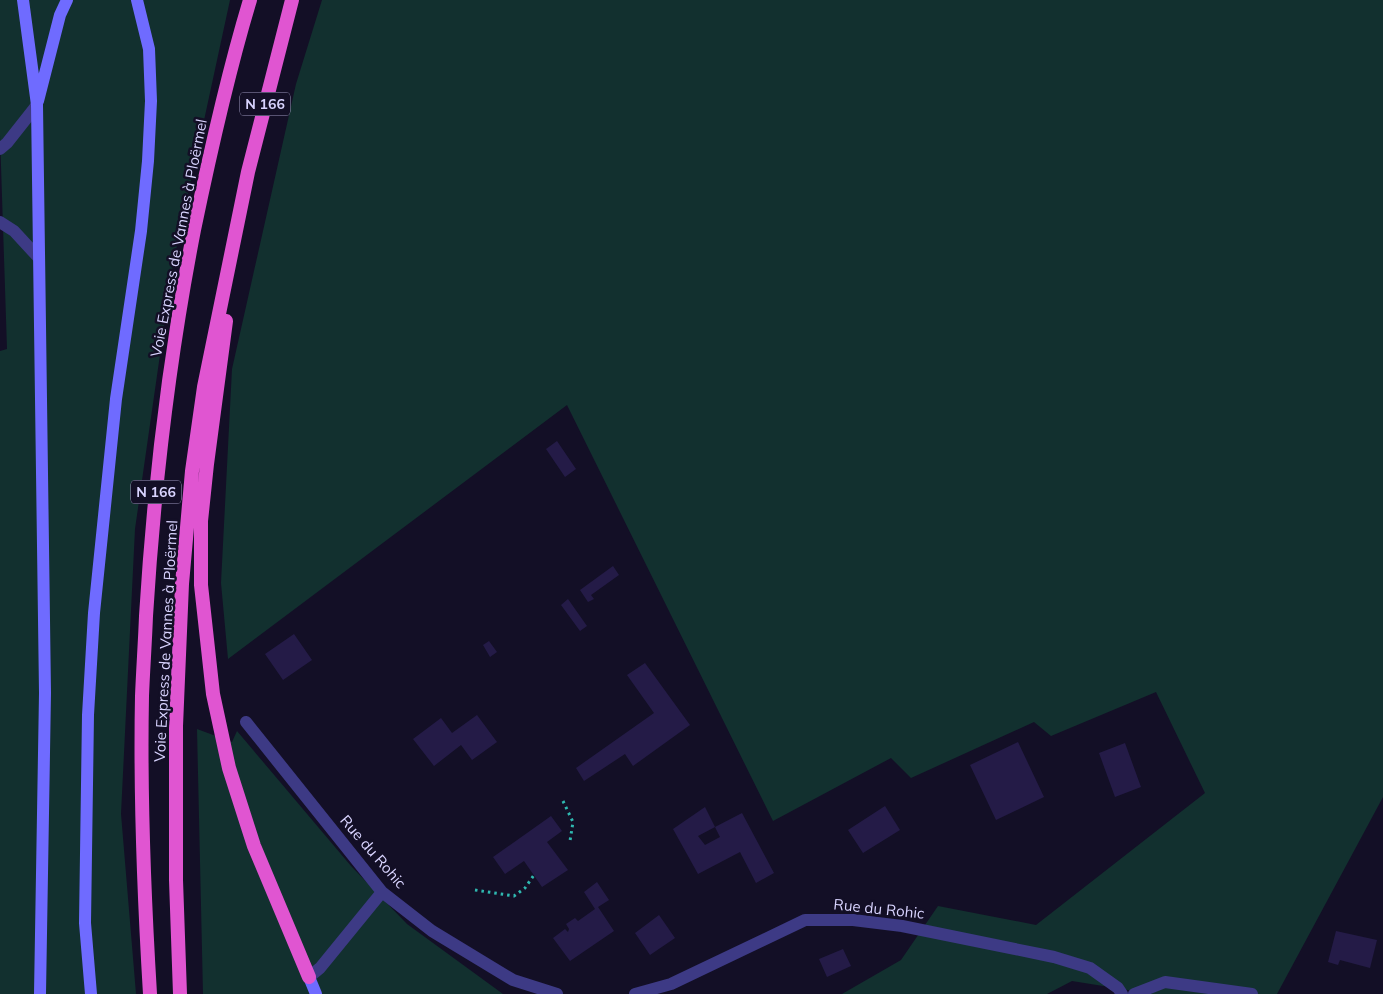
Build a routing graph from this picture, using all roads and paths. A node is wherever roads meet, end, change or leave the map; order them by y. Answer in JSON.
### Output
{"nodes":[{"id":1,"x":23,"y":0,"type":"edge"},
{"id":2,"x":67,"y":0,"type":"edge"},
{"id":3,"x":137,"y":0,"type":"edge"},
{"id":4,"x":250,"y":0,"type":"edge"},
{"id":5,"x":292,"y":0,"type":"edge"},
{"id":6,"x":36,"y":106,"type":"junction"},
{"id":7,"x":0,"y":149,"type":"edge"},
{"id":8,"x":248,"y":172,"type":"junction"},
{"id":9,"x":0,"y":222,"type":"edge"},
{"id":10,"x":38,"y":257,"type":"junction"},
{"id":11,"x":246,"y":722,"type":"dead end"},
{"id":12,"x":564,"y":801,"type":"dead end"},
{"id":13,"x":570,"y":841,"type":"dead end"},
{"id":14,"x":534,"y":875,"type":"dead end"},
{"id":15,"x":475,"y":890,"type":"dead end"},
{"id":16,"x":382,"y":892,"type":"junction"},
{"id":17,"x":309,"y":977,"type":"junction"},
{"id":18,"x":40,"y":994,"type":"edge"},
{"id":19,"x":91,"y":994,"type":"edge"},
{"id":20,"x":150,"y":994,"type":"edge"},
{"id":21,"x":180,"y":994,"type":"edge"},
{"id":22,"x":316,"y":994,"type":"edge"},
{"id":23,"x":557,"y":994,"type":"edge"},
{"id":24,"x":635,"y":994,"type":"edge"},
{"id":25,"x":1122,"y":994,"type":"edge"},
{"id":26,"x":1134,"y":994,"type":"edge"},
{"id":27,"x":1252,"y":994,"type":"edge"}],
"edges":[{"from":1,"to":6,"type":"main road"},
{"from":2,"to":6,"type":"main road"},
{"from":3,"to":19,"type":"main road"},
{"from":4,"to":20,"type":"highway","name":"Voie Express de Vannes à Ploërmel","number":"N 166"},
{"from":5,"to":8,"type":"highway","name":"Voie Express de Vannes à Ploërmel","number":"N 166"},
{"from":6,"to":7,"type":"street"},
{"from":6,"to":10,"type":"main road"},
{"from":8,"to":17,"type":"highway"},
{"from":8,"to":21,"type":"highway","name":"Voie Express de Vannes à Ploërmel","number":"N 166"},
{"from":9,"to":10,"type":"street"},
{"from":10,"to":18,"type":"main road"},
{"from":11,"to":16,"type":"street","name":"Rue du Rohic"},
{"from":12,"to":13,"type":"path"},
{"from":14,"to":15,"type":"path"},
{"from":16,"to":17,"type":"street"},
{"from":16,"to":23,"type":"street","name":"Rue du Rohic"},
{"from":17,"to":22,"type":"main road"},
{"from":24,"to":25,"type":"street","name":"Rue du Rohic"},
{"from":26,"to":27,"type":"street"}]}
